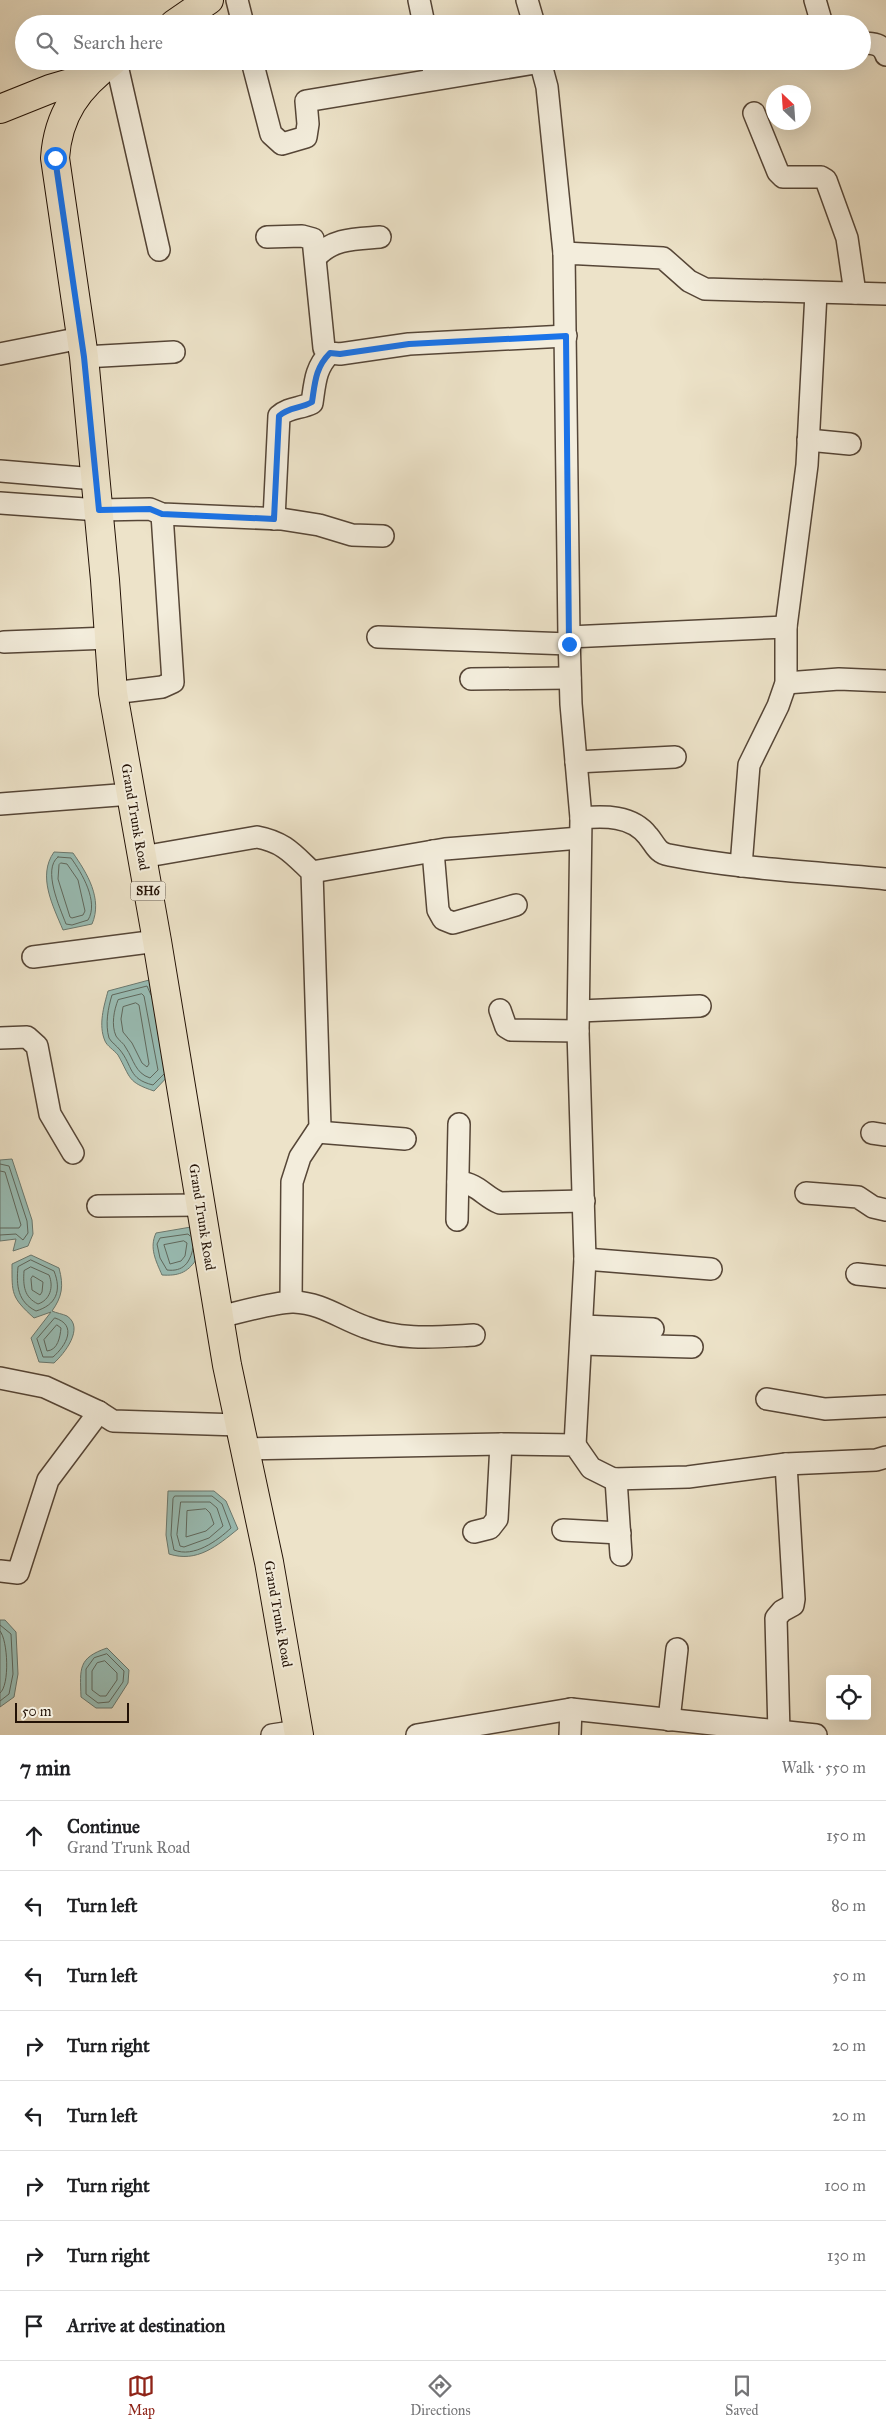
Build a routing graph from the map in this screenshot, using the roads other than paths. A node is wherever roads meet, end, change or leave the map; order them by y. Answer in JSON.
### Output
{"nodes":[{"id":1,"x":209,"y":0,"type":"edge"},
{"id":2,"x":236,"y":0,"type":"edge"},
{"id":3,"x":418,"y":0,"type":"edge"},
{"id":4,"x":527,"y":0,"type":"edge"},
{"id":5,"x":815,"y":0,"type":"edge"},
{"id":6,"x":187,"y":15,"type":"edge"},
{"id":7,"x":240,"y":15,"type":"edge"},
{"id":8,"x":422,"y":15,"type":"edge"},
{"id":9,"x":531,"y":15,"type":"edge"},
{"id":10,"x":819,"y":15,"type":"edge"},
{"id":11,"x":871,"y":44,"type":"edge"},
{"id":12,"x":886,"y":55,"type":"edge"},
{"id":13,"x":102,"y":70,"type":"edge"},
{"id":14,"x":117,"y":70,"type":"edge"},
{"id":15,"x":254,"y":70,"type":"edge"},
{"id":16,"x":434,"y":70,"type":"edge"},
{"id":17,"x":542,"y":70,"type":"edge"},
{"id":18,"x":92,"y":77,"type":"junction"},
{"id":19,"x":0,"y":109,"type":"edge"},
{"id":20,"x":754,"y":113,"type":"dead end"},
{"id":21,"x":267,"y":237,"type":"dead end"},
{"id":22,"x":380,"y":237,"type":"dead end"},
{"id":23,"x":159,"y":250,"type":"dead end"},
{"id":24,"x":564,"y":253,"type":"junction"},
{"id":25,"x":316,"y":257,"type":"junction"},
{"id":26,"x":816,"y":293,"type":"junction"},
{"id":27,"x":855,"y":293,"type":"junction"},
{"id":28,"x":886,"y":294,"type":"edge"},
{"id":29,"x":566,"y":336,"type":"junction"},
{"id":30,"x":82,"y":348,"type":"junction"},
{"id":31,"x":174,"y":352,"type":"dead end"},
{"id":32,"x":330,"y":353,"type":"junction"},
{"id":33,"x":0,"y":354,"type":"edge"},
{"id":34,"x":808,"y":440,"type":"junction"},
{"id":35,"x":850,"y":444,"type":"dead end"},
{"id":36,"x":0,"y":471,"type":"edge"},
{"id":37,"x":95,"y":479,"type":"junction"},
{"id":38,"x":0,"y":503,"type":"edge"},
{"id":39,"x":99,"y":510,"type":"junction"},
{"id":40,"x":162,"y":514,"type":"junction"},
{"id":41,"x":274,"y":519,"type":"junction"},
{"id":42,"x":383,"y":536,"type":"dead end"},
{"id":43,"x":786,"y":627,"type":"junction"},
{"id":44,"x":378,"y":637,"type":"dead end"},
{"id":45,"x":109,"y":638,"type":"junction"},
{"id":46,"x":569,"y":641,"type":"junction"},
{"id":47,"x":4,"y":642,"type":"dead end"},
{"id":48,"x":570,"y":678,"type":"junction"},
{"id":49,"x":471,"y":680,"type":"dead end"},
{"id":50,"x":886,"y":681,"type":"edge"},
{"id":51,"x":786,"y":683,"type":"junction"},
{"id":52,"x":113,"y":694,"type":"junction"},
{"id":53,"x":675,"y":757,"type":"dead end"},
{"id":54,"x":576,"y":762,"type":"junction"},
{"id":55,"x":131,"y":794,"type":"junction"},
{"id":56,"x":0,"y":804,"type":"edge"},
{"id":57,"x":580,"y":828,"type":"junction"},
{"id":58,"x":433,"y":852,"type":"junction"},
{"id":59,"x":142,"y":857,"type":"junction"},
{"id":60,"x":741,"y":866,"type":"junction"},
{"id":61,"x":312,"y":872,"type":"junction"},
{"id":62,"x":886,"y":879,"type":"edge"},
{"id":63,"x":516,"y":905,"type":"dead end"},
{"id":64,"x":158,"y":941,"type":"junction"},
{"id":65,"x":33,"y":957,"type":"dead end"},
{"id":66,"x":700,"y":1006,"type":"dead end"},
{"id":67,"x":500,"y":1010,"type":"dead end"},
{"id":68,"x":579,"y":1021,"type":"junction"},
{"id":69,"x":0,"y":1038,"type":"edge"},
{"id":70,"x":459,"y":1124,"type":"dead end"},
{"id":71,"x":317,"y":1132,"type":"junction"},
{"id":72,"x":405,"y":1139,"type":"dead end"},
{"id":73,"x":72,"y":1153,"type":"dead end"},
{"id":74,"x":458,"y":1182,"type":"junction"},
{"id":75,"x":806,"y":1193,"type":"dead end"},
{"id":76,"x":584,"y":1201,"type":"junction"},
{"id":77,"x":200,"y":1205,"type":"junction"},
{"id":78,"x":98,"y":1206,"type":"dead end"},
{"id":79,"x":886,"y":1210,"type":"edge"},
{"id":80,"x":457,"y":1220,"type":"dead end"},
{"id":81,"x":585,"y":1259,"type":"junction"},
{"id":82,"x":711,"y":1269,"type":"dead end"},
{"id":83,"x":857,"y":1274,"type":"dead end"},
{"id":84,"x":886,"y":1277,"type":"edge"},
{"id":85,"x":291,"y":1301,"type":"junction"},
{"id":86,"x":219,"y":1317,"type":"junction"},
{"id":87,"x":653,"y":1329,"type":"dead end"},
{"id":88,"x":474,"y":1335,"type":"dead end"},
{"id":89,"x":582,"y":1335,"type":"junction"},
{"id":90,"x":692,"y":1347,"type":"dead end"},
{"id":91,"x":0,"y":1378,"type":"edge"},
{"id":92,"x":767,"y":1399,"type":"dead end"},
{"id":93,"x":886,"y":1406,"type":"edge"},
{"id":94,"x":99,"y":1412,"type":"junction"},
{"id":95,"x":242,"y":1437,"type":"junction"},
{"id":96,"x":501,"y":1444,"type":"junction"},
{"id":97,"x":575,"y":1445,"type":"junction"},
{"id":98,"x":886,"y":1457,"type":"edge"},
{"id":99,"x":786,"y":1464,"type":"junction"},
{"id":100,"x":616,"y":1478,"type":"junction"},
{"id":101,"x":563,"y":1530,"type":"dead end"},
{"id":102,"x":474,"y":1532,"type":"dead end"},
{"id":103,"x":620,"y":1533,"type":"junction"},
{"id":104,"x":621,"y":1555,"type":"dead end"},
{"id":105,"x":0,"y":1571,"type":"edge"},
{"id":106,"x":676,"y":1649,"type":"dead end"},
{"id":107,"x":571,"y":1709,"type":"junction"},
{"id":108,"x":669,"y":1720,"type":"junction"},
{"id":109,"x":779,"y":1733,"type":"junction"},
{"id":110,"x":290,"y":1734,"type":"edge"},
{"id":111,"x":417,"y":1735,"type":"edge"},
{"id":112,"x":570,"y":1735,"type":"edge"},
{"id":113,"x":816,"y":1735,"type":"edge"}],
"edges":[{"from":1,"to":6,"type":"main road"},
{"from":2,"to":7,"type":"street"},
{"from":3,"to":8,"type":"street"},
{"from":4,"to":9,"type":"street"},
{"from":5,"to":10,"type":"street"},
{"from":11,"to":12,"type":"street"},
{"from":13,"to":18,"type":"main road","name":"Grand Trunk Road","number":"SH6"},
{"from":14,"to":23,"type":"street"},
{"from":15,"to":16,"type":"street"},
{"from":17,"to":24,"type":"street"},
{"from":18,"to":19,"type":"main road"},
{"from":18,"to":30,"type":"main road","name":"Grand Trunk Road","number":"SH6"},
{"from":20,"to":27,"type":"street"},
{"from":21,"to":25,"type":"street"},
{"from":22,"to":25,"type":"street"},
{"from":24,"to":26,"type":"street"},
{"from":24,"to":29,"type":"street"},
{"from":25,"to":32,"type":"street"},
{"from":26,"to":27,"type":"street"},
{"from":26,"to":34,"type":"street"},
{"from":27,"to":28,"type":"street"},
{"from":29,"to":32,"type":"street"},
{"from":29,"to":46,"type":"street"},
{"from":30,"to":31,"type":"street"},
{"from":30,"to":33,"type":"street"},
{"from":30,"to":37,"type":"main road","name":"Grand Trunk Road","number":"SH6"},
{"from":32,"to":41,"type":"street"},
{"from":34,"to":35,"type":"street"},
{"from":34,"to":43,"type":"street"},
{"from":36,"to":37,"type":"street"},
{"from":37,"to":39,"type":"main road","name":"Grand Trunk Road","number":"SH6"},
{"from":38,"to":39,"type":"street"},
{"from":39,"to":40,"type":"street"},
{"from":39,"to":45,"type":"main road","name":"Grand Trunk Road","number":"SH6"},
{"from":40,"to":41,"type":"street"},
{"from":40,"to":52,"type":"street"},
{"from":41,"to":42,"type":"street"},
{"from":43,"to":46,"type":"street"},
{"from":43,"to":51,"type":"street"},
{"from":44,"to":46,"type":"street"},
{"from":45,"to":47,"type":"street"},
{"from":45,"to":52,"type":"main road","name":"Grand Trunk Road","number":"SH6"},
{"from":46,"to":48,"type":"street"},
{"from":48,"to":49,"type":"street"},
{"from":48,"to":54,"type":"street"},
{"from":50,"to":51,"type":"street"},
{"from":51,"to":60,"type":"street"},
{"from":52,"to":55,"type":"main road","name":"Grand Trunk Road","number":"SH6"},
{"from":53,"to":54,"type":"street"},
{"from":54,"to":57,"type":"street"},
{"from":55,"to":56,"type":"street"},
{"from":55,"to":59,"type":"main road","name":"Grand Trunk Road","number":"SH6"},
{"from":57,"to":58,"type":"street"},
{"from":57,"to":60,"type":"street"},
{"from":57,"to":68,"type":"street"},
{"from":58,"to":61,"type":"street"},
{"from":58,"to":63,"type":"street"},
{"from":59,"to":61,"type":"street"},
{"from":59,"to":64,"type":"main road","name":"Grand Trunk Road","number":"SH6"},
{"from":60,"to":62,"type":"street"},
{"from":61,"to":71,"type":"street"},
{"from":64,"to":65,"type":"street"},
{"from":64,"to":77,"type":"main road","name":"Grand Trunk Road","number":"SH6"},
{"from":66,"to":68,"type":"street"},
{"from":67,"to":68,"type":"street"},
{"from":68,"to":76,"type":"street"},
{"from":69,"to":73,"type":"street"},
{"from":70,"to":74,"type":"street"},
{"from":71,"to":72,"type":"street"},
{"from":71,"to":85,"type":"street"},
{"from":74,"to":76,"type":"street"},
{"from":74,"to":80,"type":"street"},
{"from":75,"to":79,"type":"street"},
{"from":76,"to":81,"type":"street"},
{"from":77,"to":78,"type":"street"},
{"from":77,"to":86,"type":"main road","name":"Grand Trunk Road","number":"SH6"},
{"from":81,"to":82,"type":"street"},
{"from":81,"to":89,"type":"street"},
{"from":83,"to":84,"type":"street"},
{"from":85,"to":86,"type":"street"},
{"from":85,"to":88,"type":"street"},
{"from":86,"to":95,"type":"main road","name":"Grand Trunk Road","number":"SH6"},
{"from":87,"to":89,"type":"street"},
{"from":89,"to":90,"type":"street"},
{"from":89,"to":97,"type":"street"},
{"from":91,"to":94,"type":"street"},
{"from":92,"to":93,"type":"street"},
{"from":94,"to":95,"type":"street"},
{"from":94,"to":105,"type":"street"},
{"from":95,"to":96,"type":"street"},
{"from":95,"to":110,"type":"main road","name":"Grand Trunk Road","number":"SH6"},
{"from":96,"to":97,"type":"street"},
{"from":96,"to":102,"type":"street"},
{"from":97,"to":100,"type":"street"},
{"from":98,"to":99,"type":"street"},
{"from":99,"to":100,"type":"street"},
{"from":99,"to":109,"type":"street"},
{"from":100,"to":103,"type":"street"},
{"from":101,"to":103,"type":"street"},
{"from":103,"to":104,"type":"street"},
{"from":106,"to":108,"type":"street"},
{"from":107,"to":108,"type":"street"},
{"from":107,"to":111,"type":"street"},
{"from":107,"to":112,"type":"street"},
{"from":108,"to":109,"type":"street"},
{"from":109,"to":113,"type":"street"}]}
